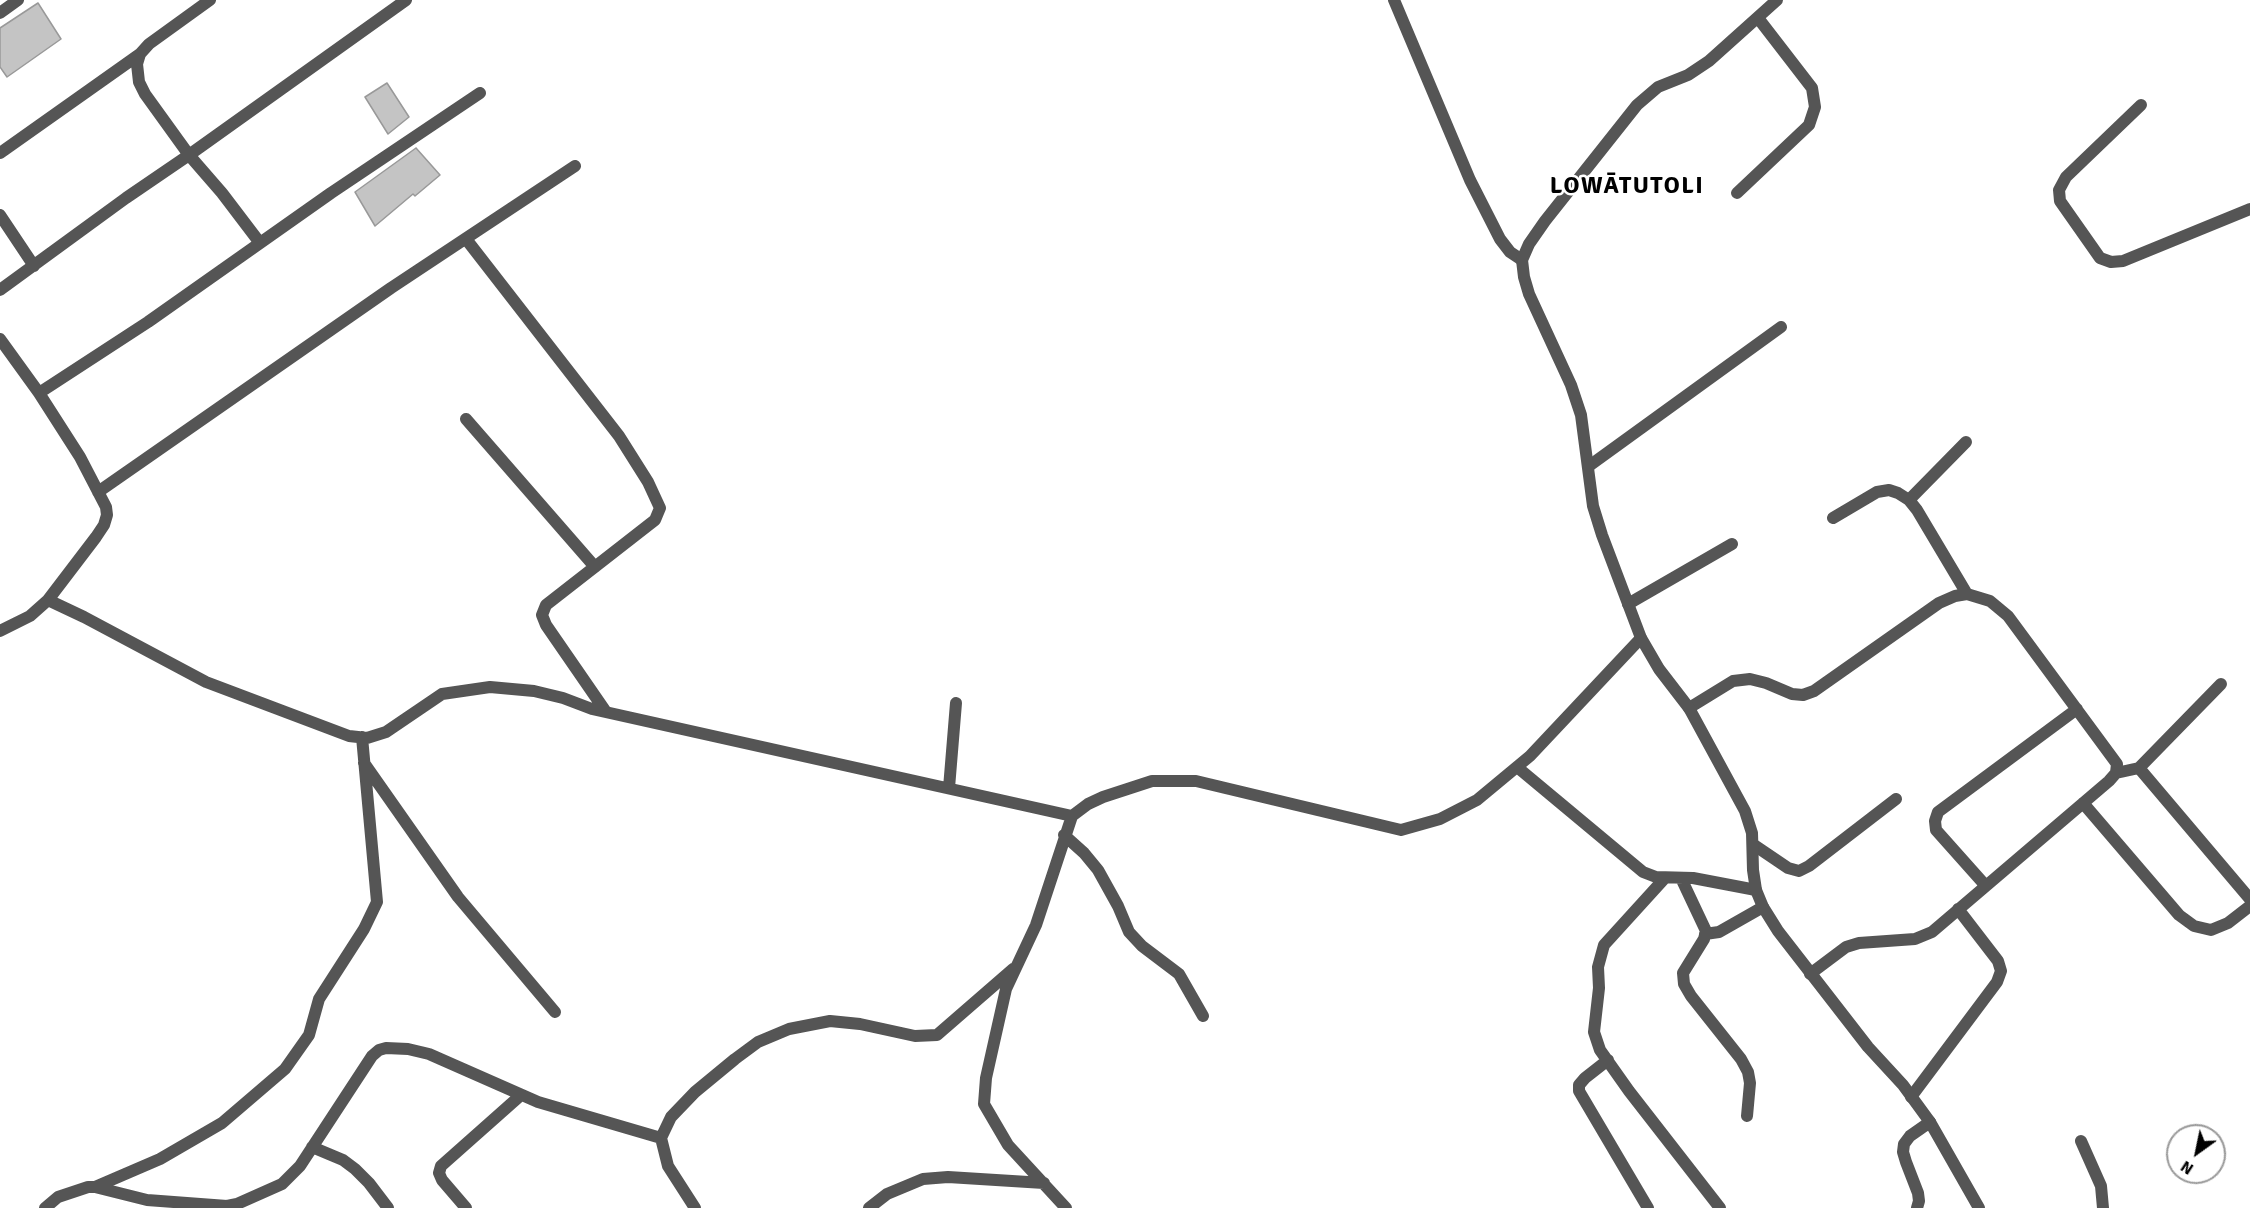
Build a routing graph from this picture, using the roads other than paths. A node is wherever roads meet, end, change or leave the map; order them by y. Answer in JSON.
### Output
{"nodes":[{"id":1,"x":18,"y":0,"type":"edge"},
{"id":2,"x":210,"y":0,"type":"edge"},
{"id":3,"x":406,"y":0,"type":"edge"},
{"id":4,"x":1394,"y":0,"type":"edge"},
{"id":5,"x":1777,"y":0,"type":"edge"},
{"id":6,"x":0,"y":13,"type":"edge"},
{"id":7,"x":1758,"y":18,"type":"junction"},
{"id":8,"x":141,"y":54,"type":"junction"},
{"id":9,"x":480,"y":93,"type":"dead end"},
{"id":10,"x":2141,"y":105,"type":"dead end"},
{"id":11,"x":0,"y":153,"type":"edge"},
{"id":12,"x":189,"y":155,"type":"junction"},
{"id":13,"x":575,"y":166,"type":"dead end"},
{"id":14,"x":1737,"y":193,"type":"dead end"},
{"id":15,"x":2250,"y":209,"type":"edge"},
{"id":16,"x":0,"y":215,"type":"edge"},
{"id":17,"x":466,"y":238,"type":"junction"},
{"id":18,"x":260,"y":243,"type":"junction"},
{"id":19,"x":1522,"y":260,"type":"junction"},
{"id":20,"x":34,"y":266,"type":"junction"},
{"id":21,"x":0,"y":290,"type":"edge"},
{"id":22,"x":1781,"y":327,"type":"dead end"},
{"id":23,"x":0,"y":339,"type":"edge"},
{"id":24,"x":39,"y":393,"type":"junction"},
{"id":25,"x":466,"y":419,"type":"dead end"},
{"id":26,"x":1966,"y":442,"type":"dead end"},
{"id":27,"x":1589,"y":466,"type":"junction"},
{"id":28,"x":98,"y":492,"type":"junction"},
{"id":29,"x":1909,"y":500,"type":"junction"},
{"id":30,"x":1833,"y":518,"type":"dead end"},
{"id":31,"x":1732,"y":544,"type":"dead end"},
{"id":32,"x":595,"y":567,"type":"junction"},
{"id":33,"x":1967,"y":594,"type":"junction"},
{"id":34,"x":48,"y":600,"type":"junction"},
{"id":35,"x":1628,"y":604,"type":"junction"},
{"id":36,"x":0,"y":631,"type":"edge"},
{"id":37,"x":1641,"y":638,"type":"junction"},
{"id":38,"x":2221,"y":684,"type":"dead end"},
{"id":39,"x":956,"y":703,"type":"dead end"},
{"id":40,"x":1689,"y":708,"type":"junction"},
{"id":41,"x":2077,"y":709,"type":"junction"},
{"id":42,"x":606,"y":712,"type":"junction"},
{"id":43,"x":362,"y":737,"type":"junction"},
{"id":44,"x":364,"y":763,"type":"junction"},
{"id":45,"x":1517,"y":767,"type":"junction"},
{"id":46,"x":2139,"y":768,"type":"junction"},
{"id":47,"x":2116,"y":773,"type":"junction"},
{"id":48,"x":949,"y":788,"type":"junction"},
{"id":49,"x":1896,"y":799,"type":"dead end"},
{"id":50,"x":2082,"y":803,"type":"junction"},
{"id":51,"x":1072,"y":816,"type":"junction"},
{"id":52,"x":1064,"y":835,"type":"junction"},
{"id":53,"x":1754,"y":845,"type":"junction"},
{"id":54,"x":1681,"y":878,"type":"junction"},
{"id":55,"x":1664,"y":879,"type":"junction"},
{"id":56,"x":1985,"y":885,"type":"junction"},
{"id":57,"x":1756,"y":890,"type":"junction"},
{"id":58,"x":2250,"y":899,"type":"edge"},
{"id":59,"x":2250,"y":906,"type":"edge"},
{"id":60,"x":1762,"y":907,"type":"junction"},
{"id":61,"x":1958,"y":909,"type":"junction"},
{"id":62,"x":1705,"y":934,"type":"junction"},
{"id":63,"x":1018,"y":964,"type":"junction"},
{"id":64,"x":1810,"y":974,"type":"junction"},
{"id":65,"x":555,"y":1012,"type":"dead end"},
{"id":66,"x":1203,"y":1016,"type":"dead end"},
{"id":67,"x":1608,"y":1060,"type":"junction"},
{"id":68,"x":521,"y":1095,"type":"junction"},
{"id":69,"x":1911,"y":1097,"type":"junction"},
{"id":70,"x":1748,"y":1116,"type":"dead end"},
{"id":71,"x":1930,"y":1122,"type":"junction"},
{"id":72,"x":661,"y":1138,"type":"junction"},
{"id":73,"x":2081,"y":1141,"type":"dead end"},
{"id":74,"x":312,"y":1147,"type":"junction"},
{"id":75,"x":1044,"y":1183,"type":"junction"},
{"id":76,"x":95,"y":1186,"type":"junction"},
{"id":77,"x":45,"y":1208,"type":"edge"},
{"id":78,"x":388,"y":1208,"type":"edge"},
{"id":79,"x":466,"y":1208,"type":"edge"},
{"id":80,"x":695,"y":1208,"type":"edge"},
{"id":81,"x":869,"y":1208,"type":"edge"},
{"id":82,"x":1066,"y":1208,"type":"edge"},
{"id":83,"x":1648,"y":1208,"type":"edge"},
{"id":84,"x":1720,"y":1208,"type":"edge"},
{"id":85,"x":1917,"y":1208,"type":"edge"},
{"id":86,"x":1980,"y":1208,"type":"edge"},
{"id":87,"x":2103,"y":1208,"type":"edge"}],
"edges":[{"from":1,"to":6,"type":"street"},
{"from":2,"to":8,"type":"street"},
{"from":3,"to":12,"type":"street"},
{"from":4,"to":19,"type":"street"},
{"from":5,"to":7,"type":"street"},
{"from":7,"to":14,"type":"street"},
{"from":7,"to":19,"type":"street"},
{"from":8,"to":11,"type":"street"},
{"from":8,"to":12,"type":"street"},
{"from":9,"to":18,"type":"street"},
{"from":10,"to":15,"type":"street"},
{"from":12,"to":18,"type":"street"},
{"from":12,"to":20,"type":"street"},
{"from":13,"to":17,"type":"street"},
{"from":16,"to":20,"type":"street"},
{"from":17,"to":28,"type":"street"},
{"from":17,"to":32,"type":"street"},
{"from":18,"to":24,"type":"street"},
{"from":19,"to":27,"type":"street"},
{"from":20,"to":21,"type":"street"},
{"from":22,"to":27,"type":"street"},
{"from":23,"to":24,"type":"street"},
{"from":24,"to":28,"type":"street"},
{"from":25,"to":32,"type":"street"},
{"from":26,"to":29,"type":"street"},
{"from":27,"to":35,"type":"street"},
{"from":28,"to":34,"type":"street"},
{"from":29,"to":30,"type":"street"},
{"from":29,"to":33,"type":"street"},
{"from":31,"to":35,"type":"street"},
{"from":32,"to":42,"type":"street"},
{"from":33,"to":40,"type":"street"},
{"from":33,"to":41,"type":"street"},
{"from":34,"to":36,"type":"street"},
{"from":34,"to":43,"type":"street"},
{"from":35,"to":37,"type":"street"},
{"from":37,"to":40,"type":"street"},
{"from":37,"to":45,"type":"street"},
{"from":38,"to":46,"type":"street"},
{"from":39,"to":48,"type":"street"},
{"from":40,"to":53,"type":"street"},
{"from":41,"to":47,"type":"street"},
{"from":41,"to":56,"type":"street"},
{"from":42,"to":43,"type":"street"},
{"from":42,"to":48,"type":"street"},
{"from":43,"to":44,"type":"street"},
{"from":44,"to":65,"type":"street"},
{"from":44,"to":76,"type":"street"},
{"from":45,"to":51,"type":"street"},
{"from":45,"to":55,"type":"street"},
{"from":46,"to":47,"type":"street"},
{"from":46,"to":58,"type":"street"},
{"from":47,"to":50,"type":"street"},
{"from":48,"to":51,"type":"street"},
{"from":49,"to":53,"type":"street"},
{"from":50,"to":56,"type":"street"},
{"from":50,"to":59,"type":"street"},
{"from":51,"to":52,"type":"street"},
{"from":52,"to":63,"type":"street"},
{"from":52,"to":66,"type":"street"},
{"from":53,"to":57,"type":"street"},
{"from":54,"to":55,"type":"street"},
{"from":54,"to":57,"type":"street"},
{"from":54,"to":62,"type":"street"},
{"from":55,"to":67,"type":"street"},
{"from":56,"to":61,"type":"street"},
{"from":57,"to":60,"type":"street"},
{"from":60,"to":62,"type":"street"},
{"from":60,"to":64,"type":"street"},
{"from":61,"to":64,"type":"street"},
{"from":61,"to":69,"type":"street"},
{"from":62,"to":70,"type":"street"},
{"from":63,"to":72,"type":"street"},
{"from":63,"to":75,"type":"street"},
{"from":64,"to":69,"type":"street"},
{"from":67,"to":83,"type":"street"},
{"from":67,"to":84,"type":"street"},
{"from":68,"to":72,"type":"street"},
{"from":68,"to":74,"type":"street"},
{"from":68,"to":79,"type":"street"},
{"from":69,"to":71,"type":"street"},
{"from":71,"to":85,"type":"street"},
{"from":71,"to":86,"type":"street"},
{"from":72,"to":80,"type":"street"},
{"from":73,"to":87,"type":"street"},
{"from":74,"to":76,"type":"street"},
{"from":74,"to":78,"type":"street"},
{"from":75,"to":81,"type":"street"},
{"from":75,"to":82,"type":"street"},
{"from":76,"to":77,"type":"street"}]}
